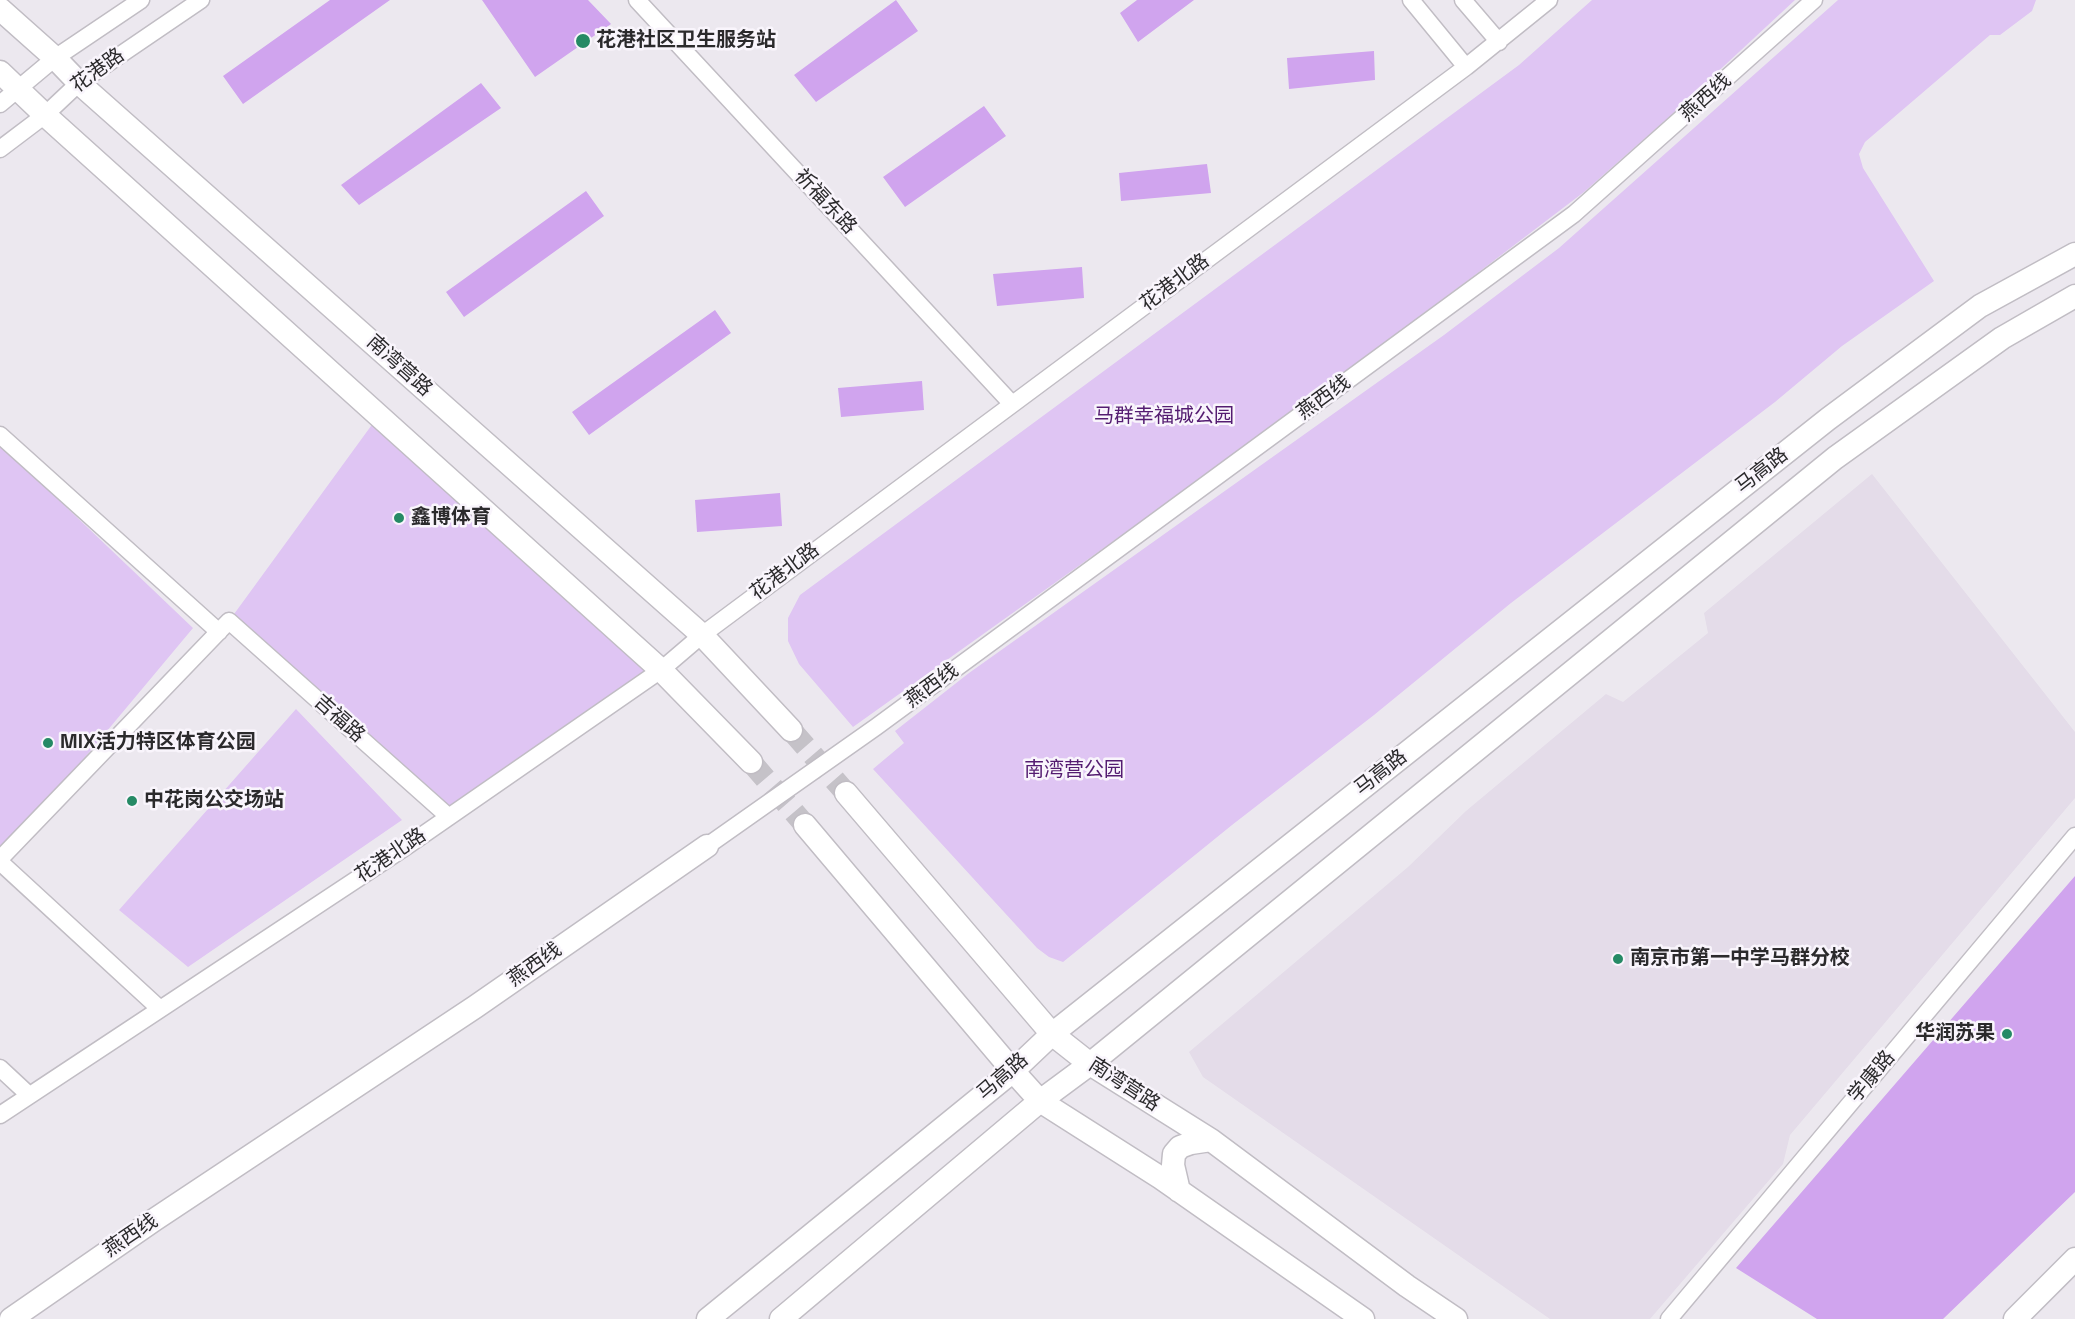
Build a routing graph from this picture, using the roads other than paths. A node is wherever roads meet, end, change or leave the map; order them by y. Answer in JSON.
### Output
{"nodes":[{"id":1,"x":141,"y":0,"type":"edge"},
{"id":2,"x":201,"y":0,"type":"edge"},
{"id":3,"x":637,"y":0,"type":"edge"},
{"id":4,"x":1411,"y":0,"type":"edge"},
{"id":5,"x":1463,"y":0,"type":"edge"},
{"id":6,"x":1549,"y":0,"type":"edge"},
{"id":7,"x":1814,"y":0,"type":"edge"},
{"id":8,"x":0,"y":9,"type":"edge"},
{"id":9,"x":1499,"y":42,"type":"junction"},
{"id":10,"x":55,"y":58,"type":"junction"},
{"id":11,"x":1466,"y":67,"type":"junction"},
{"id":12,"x":0,"y":72,"type":"edge"},
{"id":13,"x":79,"y":83,"type":"junction"},
{"id":14,"x":19,"y":89,"type":"junction"},
{"id":15,"x":0,"y":104,"type":"edge"},
{"id":16,"x":45,"y":115,"type":"junction"},
{"id":17,"x":0,"y":149,"type":"edge"},
{"id":18,"x":2075,"y":254,"type":"edge"},
{"id":19,"x":2075,"y":296,"type":"edge"},
{"id":20,"x":1012,"y":404,"type":"junction"},
{"id":21,"x":0,"y":435,"type":"edge"},
{"id":22,"x":224,"y":627,"type":"junction"},
{"id":23,"x":702,"y":635,"type":"junction"},
{"id":24,"x":661,"y":670,"type":"junction"},
{"id":25,"x":791,"y":730,"type":"tunnel mouth"},
{"id":26,"x":751,"y":762,"type":"tunnel mouth"},
{"id":27,"x":846,"y":793,"type":"tunnel mouth"},
{"id":28,"x":449,"y":817,"type":"junction"},
{"id":29,"x":805,"y":825,"type":"tunnel mouth"},
{"id":30,"x":2075,"y":836,"type":"edge"},
{"id":31,"x":707,"y":846,"type":"joint"},
{"id":32,"x":0,"y":861,"type":"edge"},
{"id":33,"x":160,"y":1009,"type":"junction"},
{"id":34,"x":1052,"y":1034,"type":"junction"},
{"id":35,"x":1090,"y":1064,"type":"junction"},
{"id":36,"x":0,"y":1068,"type":"edge"},
{"id":37,"x":1013,"y":1071,"type":"junction"},
{"id":38,"x":29,"y":1095,"type":"junction"},
{"id":39,"x":1040,"y":1101,"type":"junction"},
{"id":40,"x":0,"y":1114,"type":"edge"},
{"id":41,"x":1211,"y":1140,"type":"junction"},
{"id":42,"x":1179,"y":1191,"type":"junction"},
{"id":43,"x":2075,"y":1259,"type":"edge"},
{"id":44,"x":11,"y":1319,"type":"edge"},
{"id":45,"x":708,"y":1319,"type":"edge"},
{"id":46,"x":781,"y":1319,"type":"edge"},
{"id":47,"x":1363,"y":1319,"type":"edge"},
{"id":48,"x":1456,"y":1319,"type":"edge"},
{"id":49,"x":1670,"y":1319,"type":"edge"},
{"id":50,"x":2015,"y":1319,"type":"edge"}],
"edges":[{"from":1,"to":10,"type":"street","name":"花港路"},
{"from":2,"to":13,"type":"street","name":"花港路"},
{"from":3,"to":20,"type":"street","name":"祈福东路"},
{"from":4,"to":11,"type":"street"},
{"from":5,"to":9,"type":"street"},
{"from":6,"to":9,"type":"street","name":"花港北路"},
{"from":7,"to":31,"type":"street","name":"燕西线"},
{"from":8,"to":10,"type":"main road","name":"南湾营路"},
{"from":9,"to":11,"type":"street","name":"花港北路"},
{"from":10,"to":13,"type":"main road","name":"南湾营路"},
{"from":10,"to":14,"type":"street","name":"花港路"},
{"from":11,"to":20,"type":"street","name":"花港北路"},
{"from":12,"to":14,"type":"main road"},
{"from":13,"to":16,"type":"street","name":"花港路"},
{"from":13,"to":23,"type":"main road","name":"南湾营路"},
{"from":14,"to":15,"type":"street","name":"花港路"},
{"from":14,"to":16,"type":"main road"},
{"from":16,"to":17,"type":"street","name":"花港路"},
{"from":16,"to":24,"type":"main road"},
{"from":18,"to":34,"type":"main road","name":"马高路"},
{"from":19,"to":35,"type":"main road","name":"马高路"},
{"from":20,"to":23,"type":"street","name":"花港北路"},
{"from":21,"to":22,"type":"street","name":"吉福路"},
{"from":22,"to":28,"type":"street","name":"吉福路"},
{"from":22,"to":32,"type":"street"},
{"from":23,"to":24,"type":"street","name":"花港北路"},
{"from":23,"to":25,"type":"main road","name":"南湾营路"},
{"from":24,"to":26,"type":"main road"},
{"from":24,"to":28,"type":"street","name":"花港北路"},
{"from":27,"to":34,"type":"main road","name":"南湾营路"},
{"from":28,"to":33,"type":"street","name":"花港北路"},
{"from":29,"to":37,"type":"main road"},
{"from":30,"to":49,"type":"street","name":"学康路"},
{"from":31,"to":44,"type":"main road","name":"燕西线"},
{"from":32,"to":33,"type":"street"},
{"from":33,"to":38,"type":"street","name":"花港北路"},
{"from":34,"to":35,"type":"main road","name":"南湾营路"},
{"from":34,"to":37,"type":"main road","name":"马高路"},
{"from":35,"to":39,"type":"main road","name":"马高路"},
{"from":35,"to":41,"type":"main road","name":"南湾营路"},
{"from":36,"to":38,"type":"street"},
{"from":37,"to":39,"type":"main road"},
{"from":37,"to":45,"type":"main road","name":"马高路"},
{"from":38,"to":40,"type":"street","name":"花港北路"},
{"from":39,"to":42,"type":"main road"},
{"from":39,"to":46,"type":"main road","name":"马高路"},
{"from":41,"to":42,"type":"main road"},
{"from":41,"to":48,"type":"main road","name":"南湾营路"},
{"from":42,"to":47,"type":"main road"},
{"from":43,"to":50,"type":"main road"}]}
